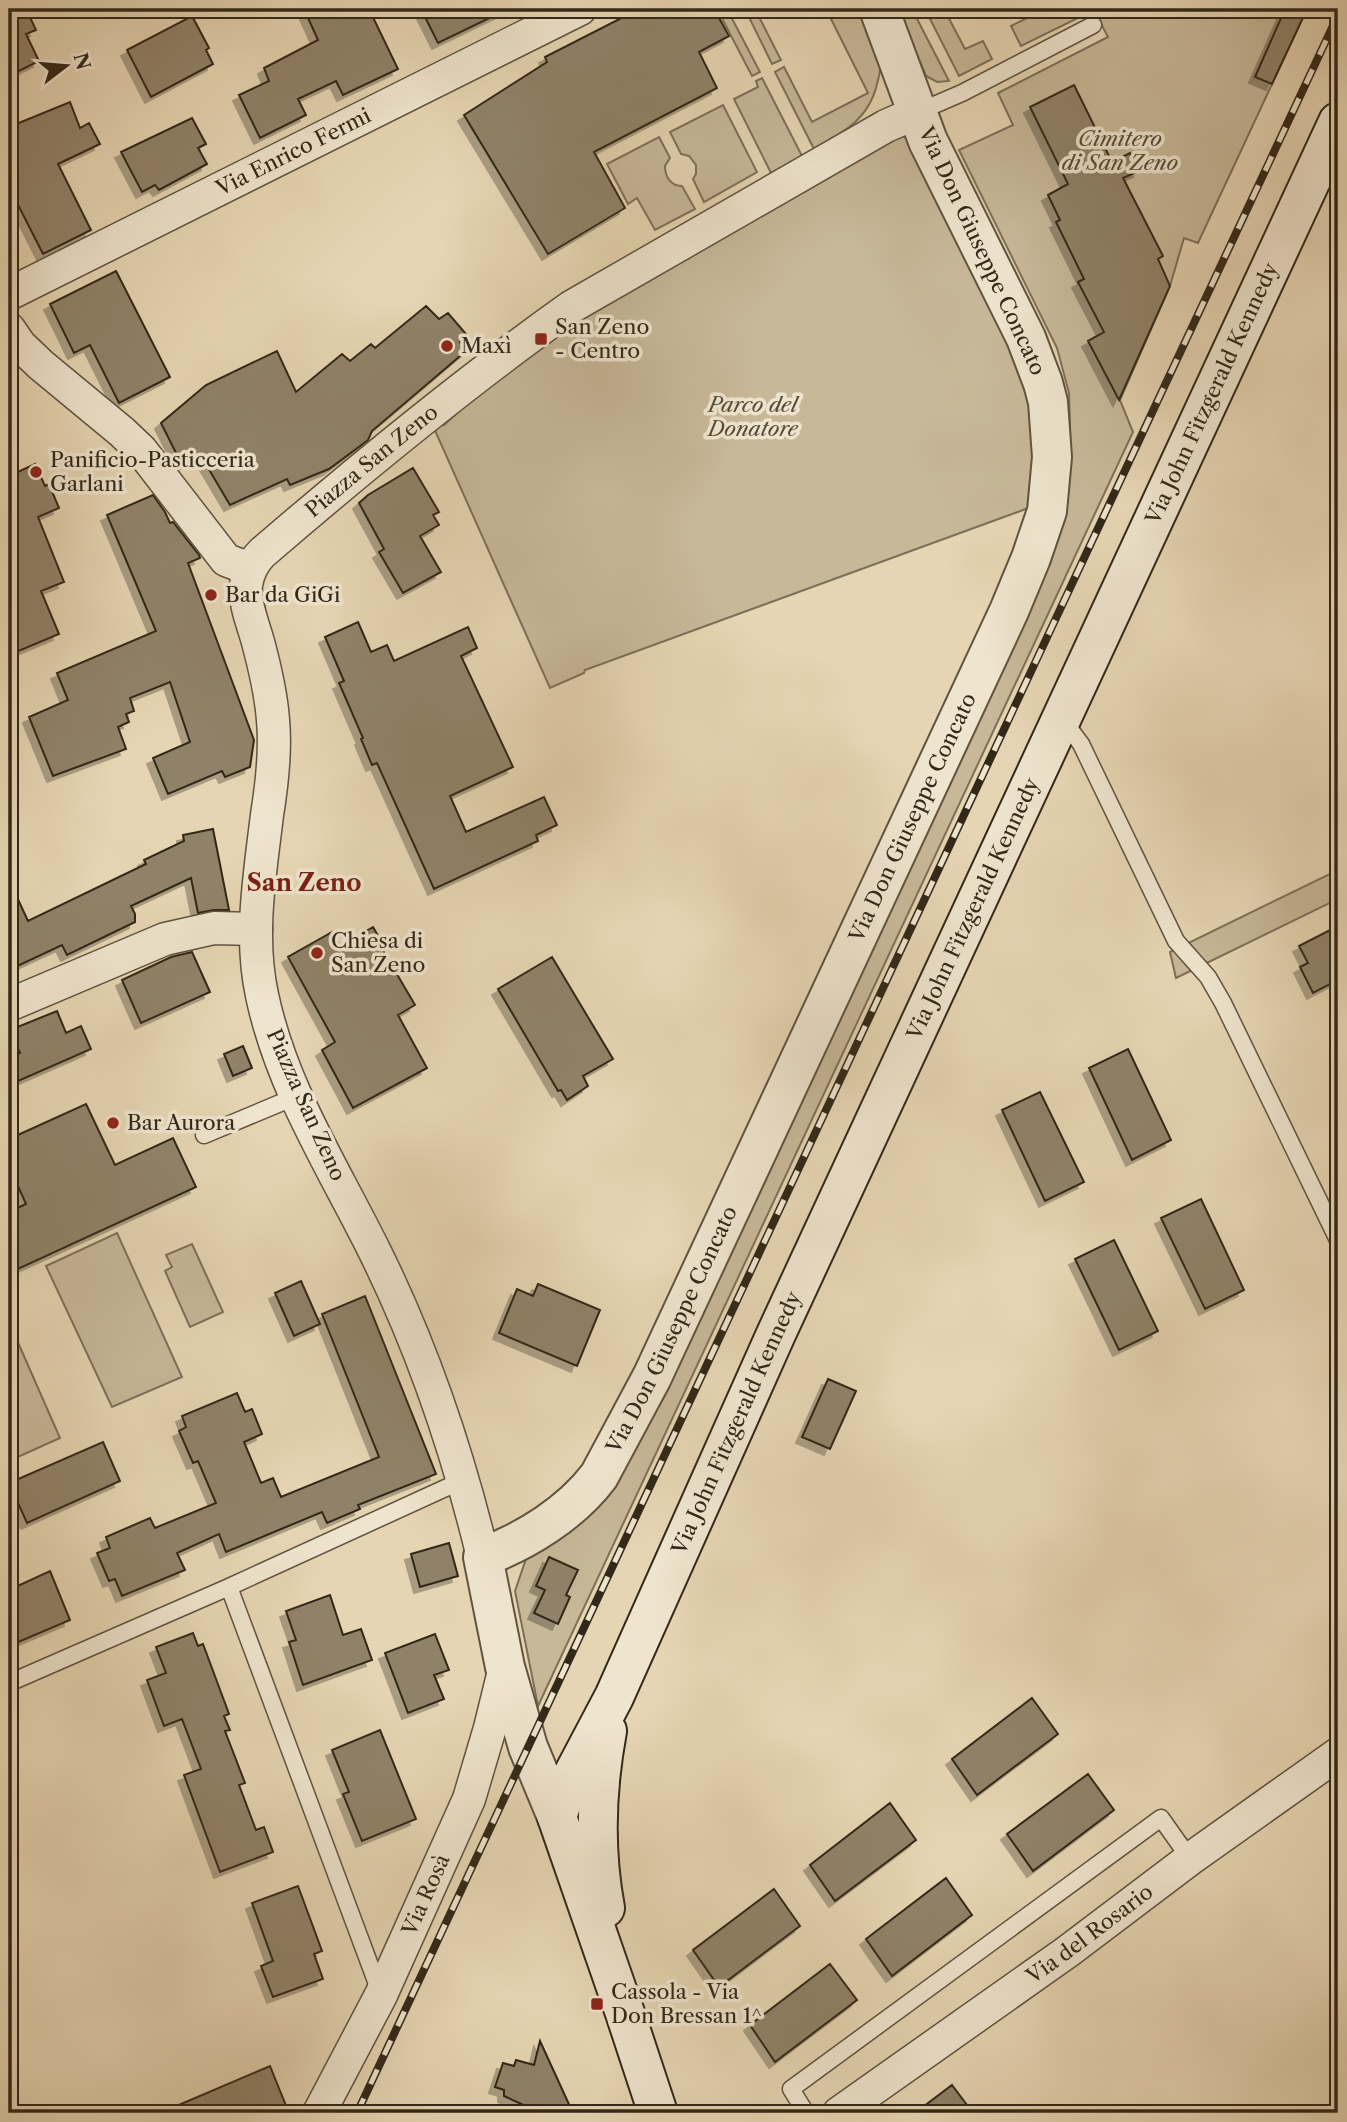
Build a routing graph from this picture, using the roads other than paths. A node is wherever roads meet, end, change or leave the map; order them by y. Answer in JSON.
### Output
{"nodes":[{"id":1,"x":580,"y":9,"type":"edge"},
{"id":2,"x":879,"y":9,"type":"edge"},
{"id":3,"x":1093,"y":24,"type":"dead end"},
{"id":4,"x":918,"y":112,"type":"junction"},
{"id":5,"x":1338,"y":122,"type":"edge"},
{"id":6,"x":9,"y":295,"type":"edge"},
{"id":7,"x":9,"y":329,"type":"edge"},
{"id":8,"x":250,"y":569,"type":"junction"},
{"id":9,"x":1061,"y":718,"type":"junction"},
{"id":10,"x":256,"y":929,"type":"junction"},
{"id":11,"x":9,"y":1005,"type":"edge"},
{"id":12,"x":296,"y":1096,"type":"junction"},
{"id":13,"x":204,"y":1135,"type":"dead end"},
{"id":14,"x":1338,"y":1240,"type":"edge"},
{"id":15,"x":463,"y":1480,"type":"junction"},
{"id":16,"x":483,"y":1557,"type":"junction"},
{"id":17,"x":229,"y":1587,"type":"junction"},
{"id":18,"x":505,"y":1667,"type":"junction"},
{"id":19,"x":9,"y":1683,"type":"edge"},
{"id":20,"x":614,"y":1697,"type":"junction"},
{"id":21,"x":1338,"y":1754,"type":"edge"},
{"id":22,"x":597,"y":1817,"type":"junction"},
{"id":23,"x":558,"y":1821,"type":"junction"},
{"id":24,"x":1190,"y":1859,"type":"junction"},
{"id":25,"x":381,"y":1994,"type":"junction"},
{"id":26,"x":625,"y":2013,"type":"junction"},
{"id":27,"x":319,"y":2113,"type":"edge"},
{"id":28,"x":658,"y":2113,"type":"edge"},
{"id":29,"x":806,"y":2113,"type":"edge"},
{"id":30,"x":839,"y":2113,"type":"edge"}],
"edges":[{"from":1,"to":6,"type":"street","name":"Via Enrico Fermi"},
{"from":2,"to":4,"type":"main road","name":"Via Don Giuseppe Concato"},
{"from":3,"to":4,"type":"lane","name":"Piazza San Zeno"},
{"from":4,"to":8,"type":"street","name":"Piazza San Zeno"},
{"from":4,"to":16,"type":"main road","name":"Via Don Giuseppe Concato"},
{"from":5,"to":9,"type":"main road","name":"Via John Fitzgerald Kennedy"},
{"from":7,"to":8,"type":"street"},
{"from":8,"to":10,"type":"street","name":"Piazza San Zeno"},
{"from":9,"to":14,"type":"lane"},
{"from":9,"to":20,"type":"main road","name":"Via John Fitzgerald Kennedy"},
{"from":10,"to":11,"type":"street"},
{"from":10,"to":12,"type":"street","name":"Piazza San Zeno"},
{"from":12,"to":13,"type":"lane"},
{"from":12,"to":15,"type":"street","name":"Piazza San Zeno"},
{"from":15,"to":16,"type":"street"},
{"from":15,"to":17,"type":"lane"},
{"from":16,"to":18,"type":"main road"},
{"from":17,"to":19,"type":"lane"},
{"from":17,"to":25,"type":"lane"},
{"from":18,"to":23,"type":"main road"},
{"from":18,"to":25,"type":"street","name":"Via Rosà"},
{"from":20,"to":22,"type":"main road","name":"Via John Fitzgerald Kennedy"},
{"from":20,"to":23,"type":"main road","name":"Via John Fitzgerald Kennedy"},
{"from":21,"to":24,"type":"street","name":"Via del Rosario"},
{"from":22,"to":23,"type":"main road"},
{"from":22,"to":26,"type":"main road","name":"Via John Fitzgerald Kennedy"},
{"from":23,"to":26,"type":"main road"},
{"from":24,"to":29,"type":"lane"},
{"from":24,"to":30,"type":"street","name":"Via del Rosario"},
{"from":25,"to":27,"type":"street","name":"Via Rosà"},
{"from":26,"to":28,"type":"main road"}]}
